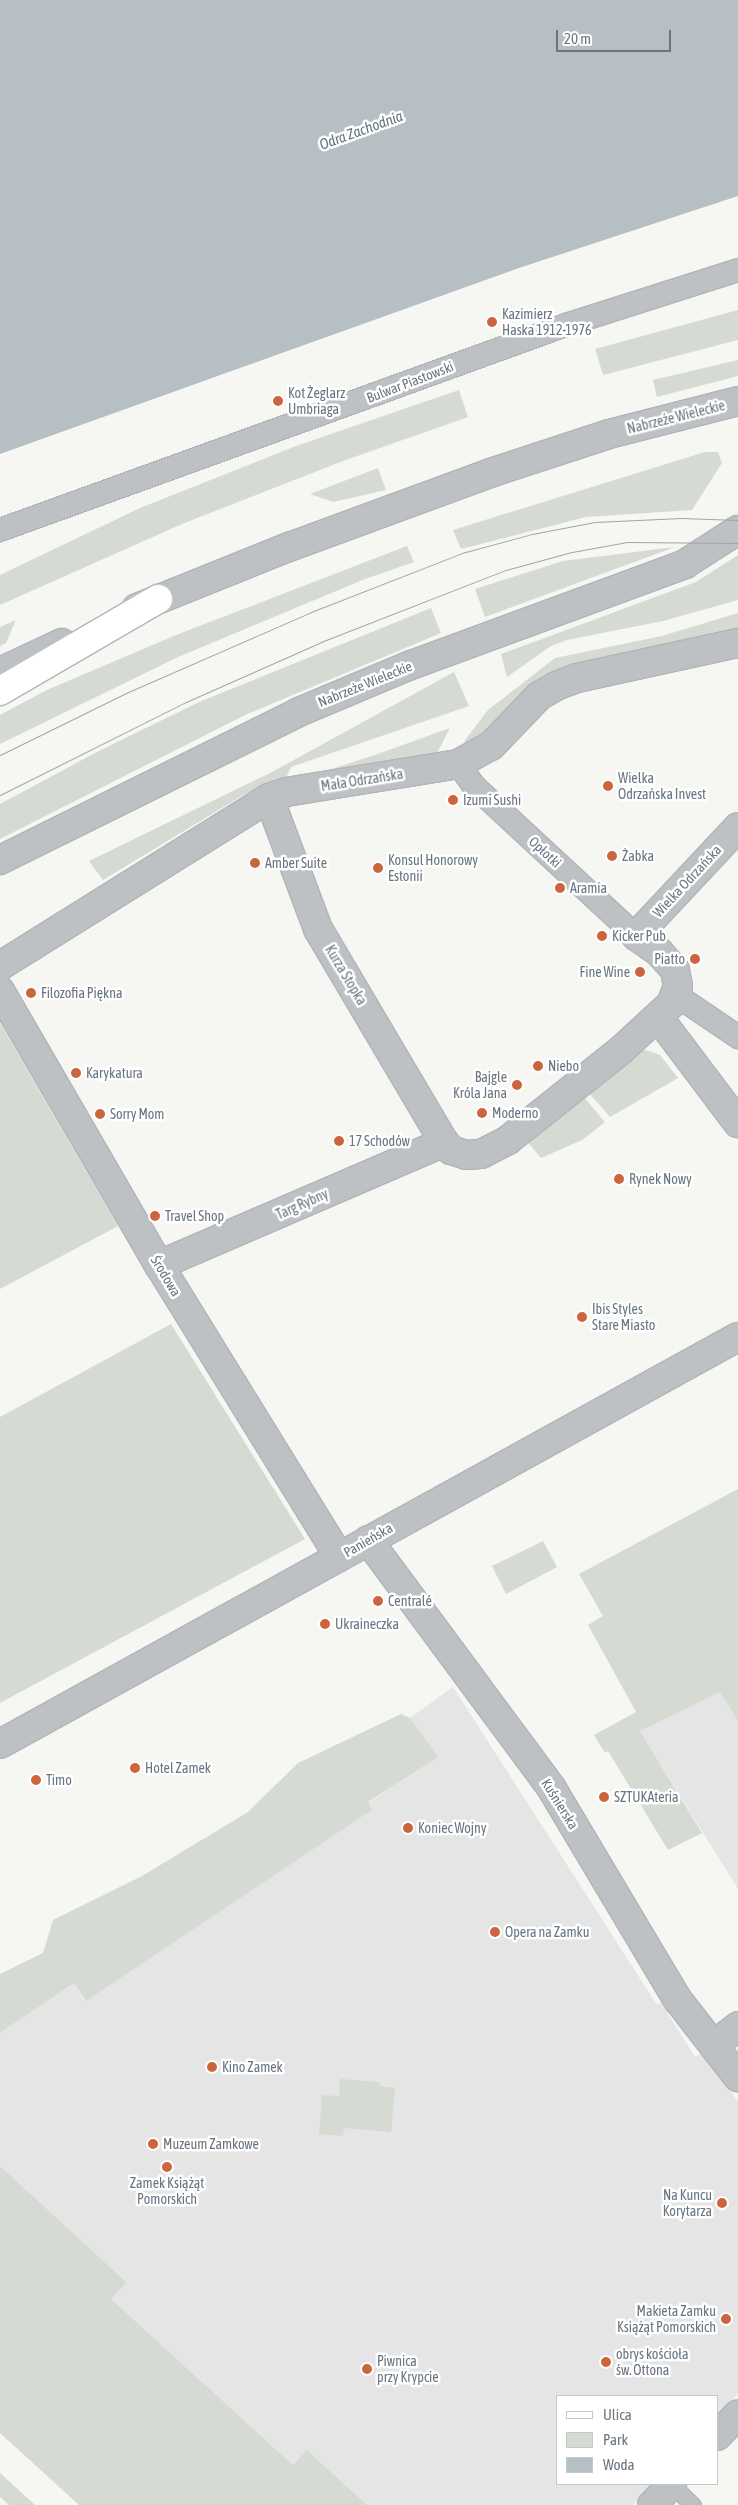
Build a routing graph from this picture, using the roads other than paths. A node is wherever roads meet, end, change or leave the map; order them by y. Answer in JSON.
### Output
{"nodes":[{"id":1,"x":738,"y":270,"type":"edge"},
{"id":2,"x":738,"y":401,"type":"edge"},
{"id":3,"x":0,"y":530,"type":"edge"},
{"id":4,"x":738,"y":530,"type":"edge"},
{"id":5,"x":158,"y":599,"type":"junction"},
{"id":6,"x":738,"y":643,"type":"edge"},
{"id":7,"x":0,"y":672,"type":"edge"},
{"id":8,"x":0,"y":691,"type":"edge"},
{"id":9,"x":458,"y":764,"type":"junction"},
{"id":10,"x":270,"y":798,"type":"junction"},
{"id":11,"x":738,"y":827,"type":"edge"},
{"id":12,"x":0,"y":860,"type":"edge"},
{"id":13,"x":636,"y":936,"type":"junction"},
{"id":14,"x":0,"y":966,"type":"edge"},
{"id":15,"x":0,"y":991,"type":"edge"},
{"id":16,"x":676,"y":995,"type":"junction"},
{"id":17,"x":658,"y":1017,"type":"junction"},
{"id":18,"x":738,"y":1037,"type":"edge"},
{"id":19,"x":738,"y":1123,"type":"edge"},
{"id":20,"x":444,"y":1142,"type":"junction"},
{"id":21,"x":159,"y":1264,"type":"junction"},
{"id":22,"x":738,"y":1337,"type":"edge"},
{"id":23,"x":368,"y":1540,"type":"junction"},
{"id":24,"x":339,"y":1556,"type":"junction"},
{"id":25,"x":0,"y":1744,"type":"edge"},
{"id":26,"x":738,"y":2026,"type":"edge"},
{"id":27,"x":714,"y":2046,"type":"junction"},
{"id":28,"x":738,"y":2078,"type":"edge"},
{"id":29,"x":738,"y":2414,"type":"edge"},
{"id":30,"x":718,"y":2435,"type":"edge"},
{"id":31,"x":671,"y":2485,"type":"edge"},
{"id":32,"x":673,"y":2485,"type":"edge"},
{"id":33,"x":652,"y":2505,"type":"edge"},
{"id":34,"x":693,"y":2505,"type":"edge"}],
"edges":[{"from":1,"to":3,"type":"street","name":"Bulwar Piastowski"},
{"from":2,"to":5,"type":"street","name":"Nabrzeże Wieleckie"},
{"from":4,"to":12,"type":"street","name":"Nabrzeże Wieleckie"},
{"from":5,"to":7,"type":"street","name":"Nabrzeże Wieleckie"},
{"from":5,"to":8,"type":"main road"},
{"from":6,"to":9,"type":"street","name":"Mała Odrzańska"},
{"from":9,"to":10,"type":"street","name":"Mała Odrzańska"},
{"from":9,"to":13,"type":"street","name":"Opłotki"},
{"from":10,"to":14,"type":"street","name":"Mała Odrzańska"},
{"from":10,"to":20,"type":"street","name":"Kurza Stopka"},
{"from":11,"to":13,"type":"street","name":"Wielka Odrzańska"},
{"from":13,"to":16,"type":"street"},
{"from":15,"to":21,"type":"street","name":"Środowa"},
{"from":16,"to":17,"type":"street"},
{"from":16,"to":18,"type":"street"},
{"from":17,"to":19,"type":"street"},
{"from":17,"to":20,"type":"street"},
{"from":20,"to":21,"type":"street","name":"Targ Rybny"},
{"from":21,"to":24,"type":"street","name":"Środowa"},
{"from":22,"to":23,"type":"street","name":"Panieńska"},
{"from":23,"to":24,"type":"street","name":"Panieńska"},
{"from":23,"to":27,"type":"street","name":"Kuśnierska"},
{"from":24,"to":25,"type":"street","name":"Panieńska"},
{"from":26,"to":27,"type":"street"},
{"from":27,"to":28,"type":"street","name":"Kuśnierska"},
{"from":29,"to":30,"type":"street"},
{"from":31,"to":33,"type":"street"},
{"from":32,"to":34,"type":"lane"}]}
